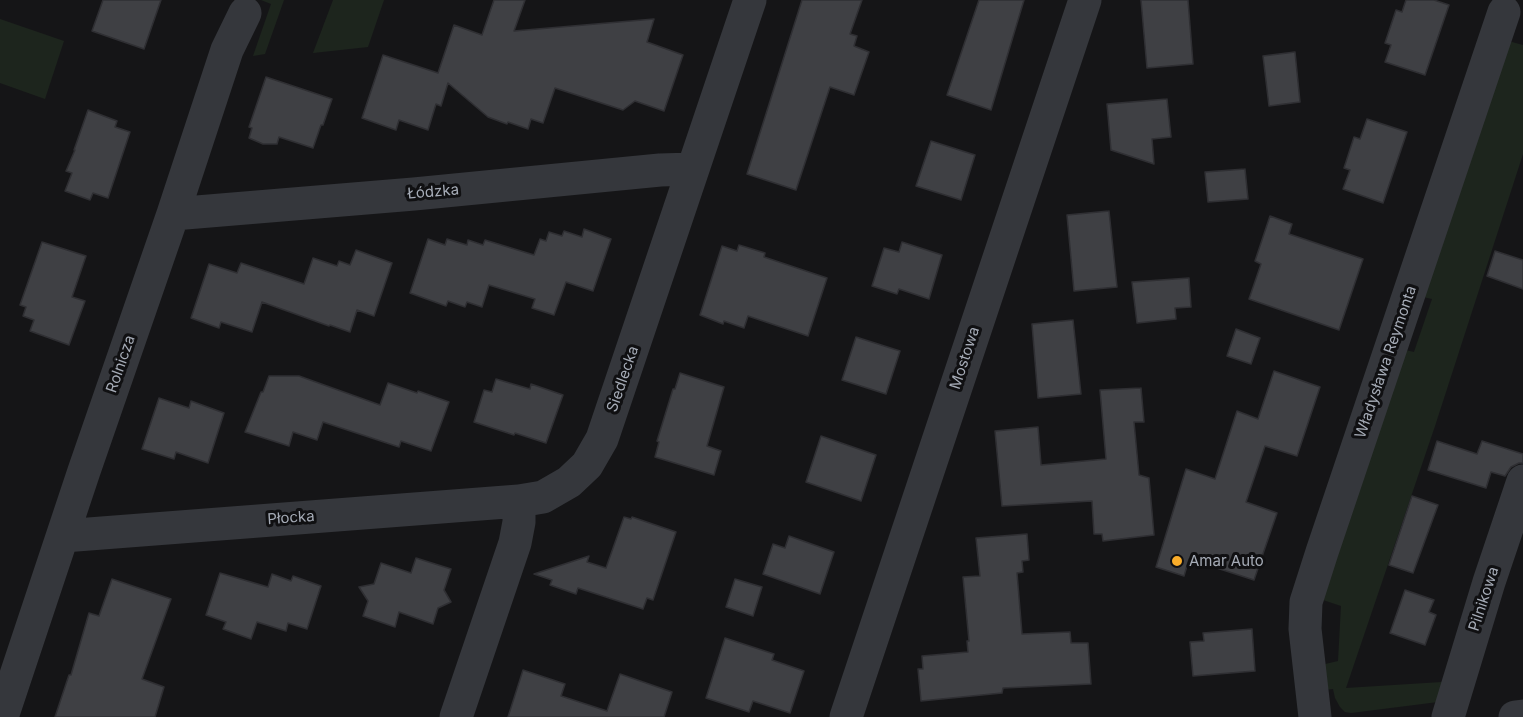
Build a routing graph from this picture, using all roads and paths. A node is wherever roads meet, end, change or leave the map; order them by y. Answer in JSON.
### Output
{"nodes":[{"id":1,"x":750,"y":0,"type":"edge"},
{"id":2,"x":1084,"y":0,"type":"edge"},
{"id":3,"x":1504,"y":12,"type":"dead end"},
{"id":4,"x":245,"y":13,"type":"dead end"},
{"id":5,"x":693,"y":169,"type":"junction"},
{"id":6,"x":173,"y":214,"type":"junction"},
{"id":7,"x":1523,"y":481,"type":"edge"},
{"id":8,"x":519,"y":501,"type":"junction"},
{"id":9,"x":63,"y":536,"type":"junction"},
{"id":10,"x":1523,"y":716,"type":"edge"},
{"id":11,"x":2,"y":717,"type":"edge"},
{"id":12,"x":456,"y":717,"type":"edge"},
{"id":13,"x":846,"y":717,"type":"edge"},
{"id":14,"x":1315,"y":717,"type":"edge"},
{"id":15,"x":1448,"y":717,"type":"edge"},
{"id":16,"x":1515,"y":717,"type":"edge"}],
"edges":[{"from":1,"to":5,"type":"street","name":"Siedlecka"},
{"from":2,"to":13,"type":"street","name":"Mostowa"},
{"from":3,"to":14,"type":"street","name":"Władysława Reymonta"},
{"from":4,"to":6,"type":"street","name":"Rolnicza"},
{"from":5,"to":6,"type":"street","name":"Łódzka"},
{"from":5,"to":8,"type":"street","name":"Siedlecka"},
{"from":6,"to":9,"type":"street","name":"Rolnicza"},
{"from":7,"to":15,"type":"street","name":"Pilnikowa"},
{"from":8,"to":9,"type":"street","name":"Płocka"},
{"from":8,"to":12,"type":"street"},
{"from":9,"to":11,"type":"street","name":"Rolnicza"},
{"from":10,"to":16,"type":"street"}]}
